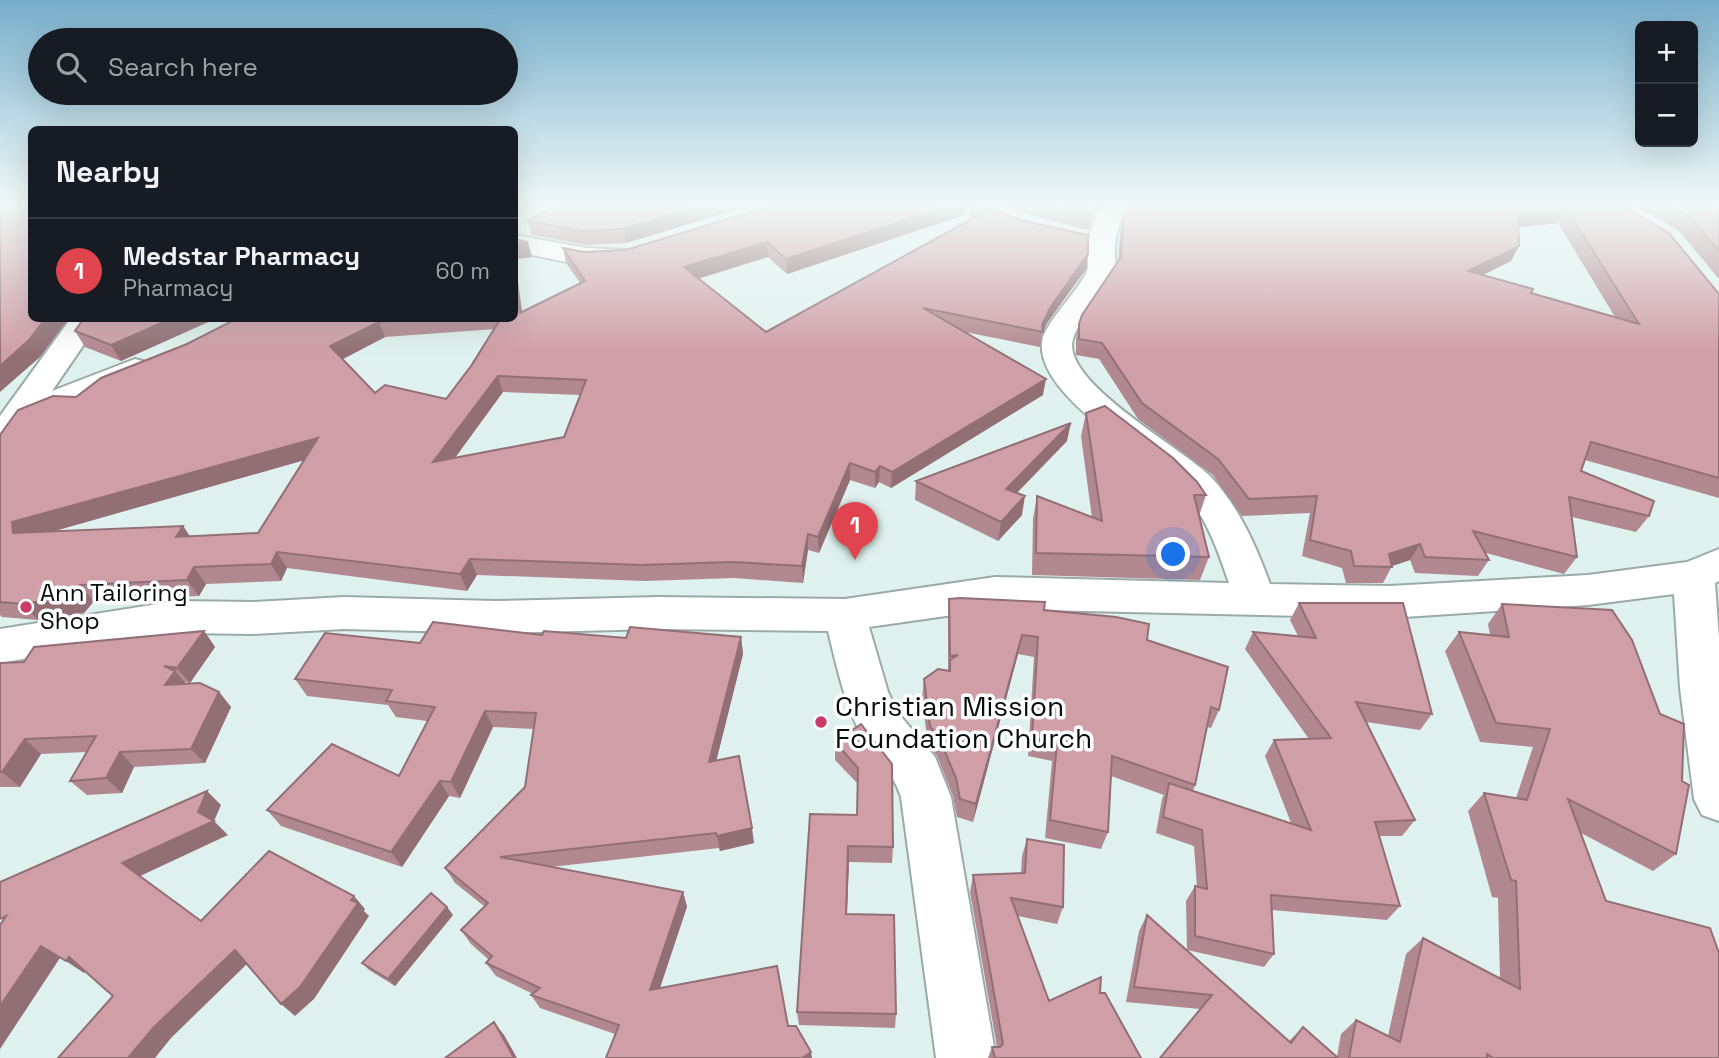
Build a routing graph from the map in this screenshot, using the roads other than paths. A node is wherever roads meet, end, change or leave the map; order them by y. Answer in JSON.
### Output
{"nodes":[{"id":1,"x":578,"y":254,"type":"edge"},
{"id":2,"x":620,"y":254,"type":"edge"},
{"id":3,"x":1096,"y":254,"type":"edge"},
{"id":4,"x":84,"y":322,"type":"edge"},
{"id":5,"x":159,"y":360,"type":"edge"},
{"id":6,"x":20,"y":416,"type":"junction"},
{"id":7,"x":0,"y":442,"type":"edge"},
{"id":8,"x":1706,"y":570,"type":"edge"},
{"id":9,"x":1255,"y":597,"type":"junction"},
{"id":10,"x":845,"y":615,"type":"junction"},
{"id":11,"x":0,"y":646,"type":"edge"},
{"id":12,"x":1719,"y":799,"type":"edge"},
{"id":13,"x":966,"y":1058,"type":"edge"}],
"edges":[{"from":1,"to":2,"type":"street"},
{"from":3,"to":9,"type":"street"},
{"from":4,"to":6,"type":"street"},
{"from":5,"to":6,"type":"street"},
{"from":6,"to":7,"type":"street"},
{"from":8,"to":9,"type":"street"},
{"from":8,"to":12,"type":"street"},
{"from":9,"to":10,"type":"street"},
{"from":10,"to":11,"type":"street"},
{"from":10,"to":13,"type":"street"}]}
